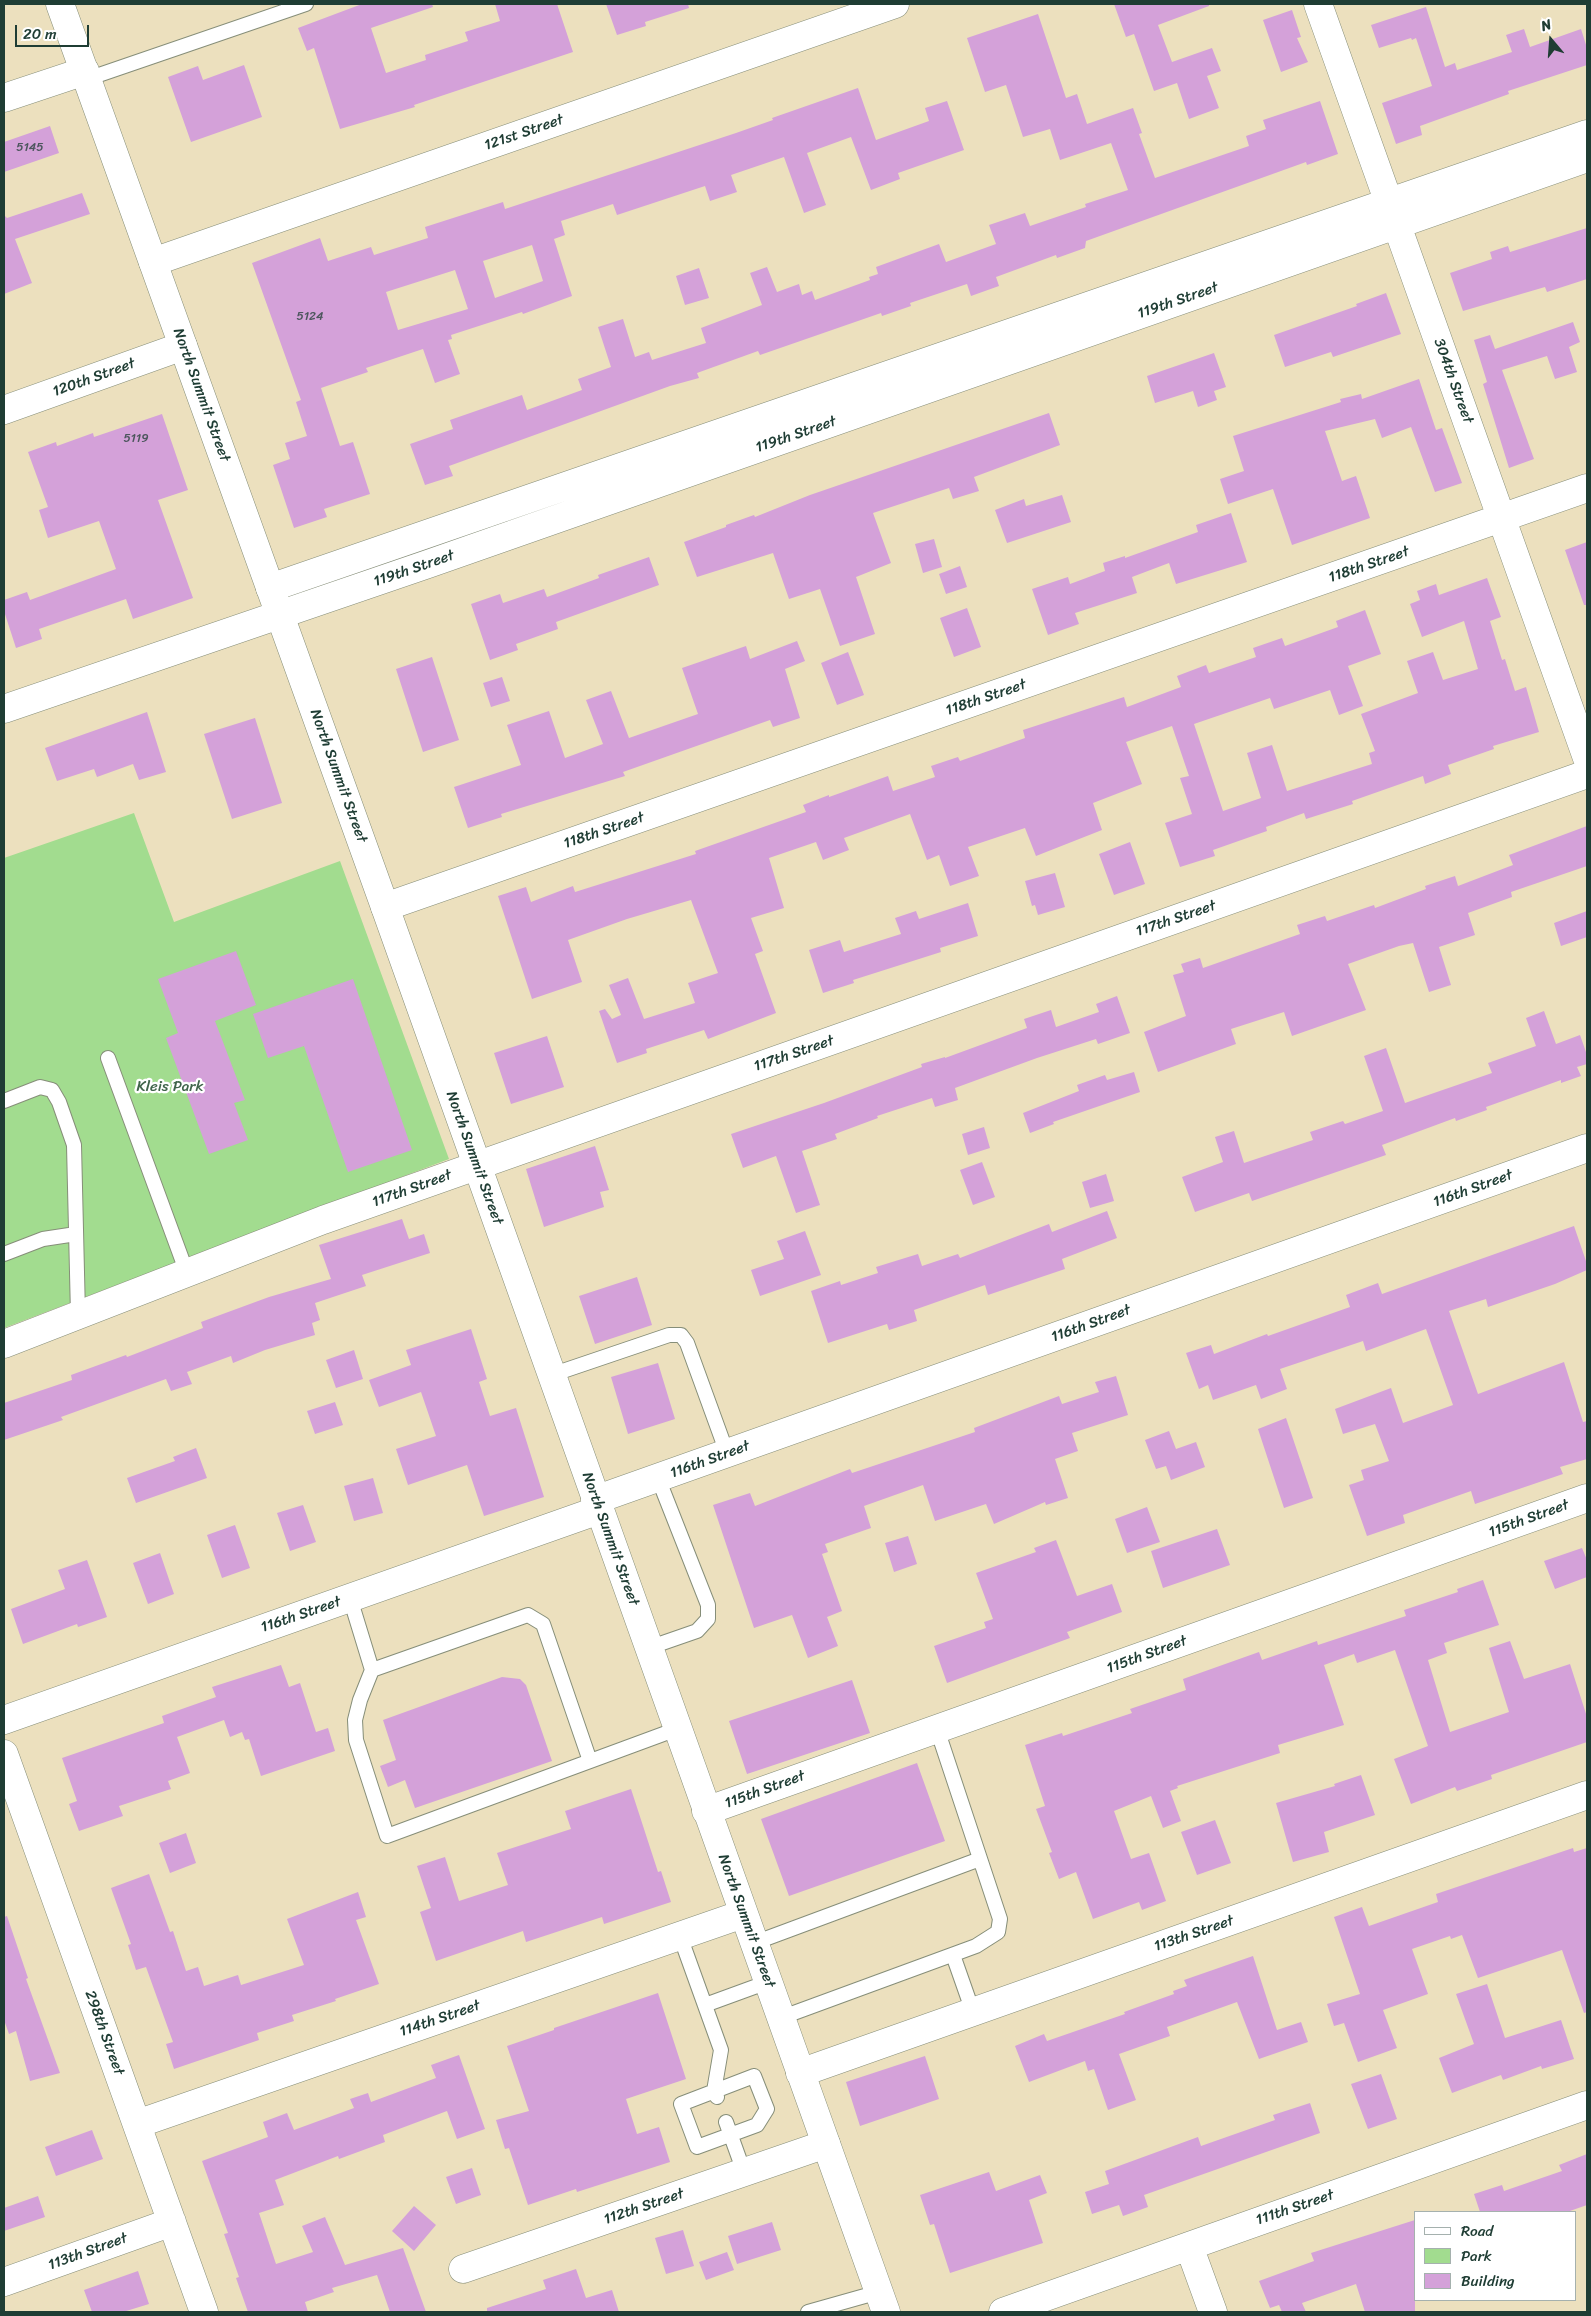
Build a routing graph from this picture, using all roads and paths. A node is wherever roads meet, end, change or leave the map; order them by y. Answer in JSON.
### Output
{"nodes":[{"id":1,"x":60,"y":4,"type":"edge"},
{"id":2,"x":306,"y":4,"type":"edge"},
{"id":3,"x":894,"y":4,"type":"edge"},
{"id":4,"x":1318,"y":4,"type":"edge"},
{"id":5,"x":86,"y":75,"type":"junction"},
{"id":6,"x":4,"y":98,"type":"edge"},
{"id":7,"x":1587,"y":134,"type":"edge"},
{"id":8,"x":1587,"y":158,"type":"edge"},
{"id":9,"x":1393,"y":214,"type":"junction"},
{"id":10,"x":153,"y":262,"type":"junction"},
{"id":11,"x":183,"y":346,"type":"junction"},
{"id":12,"x":4,"y":410,"type":"edge"},
{"id":13,"x":1587,"y":488,"type":"edge"},
{"id":14,"x":1502,"y":518,"type":"junction"},
{"id":15,"x":270,"y":588,"type":"junction"},
{"id":16,"x":280,"y":614,"type":"junction"},
{"id":17,"x":4,"y":709,"type":"edge"},
{"id":18,"x":1587,"y":758,"type":"edge"},
{"id":19,"x":1587,"y":774,"type":"edge"},
{"id":20,"x":385,"y":907,"type":"junction"},
{"id":21,"x":108,"y":1058,"type":"dead end"},
{"id":22,"x":4,"y":1101,"type":"edge"},
{"id":23,"x":1587,"y":1148,"type":"edge"},
{"id":24,"x":477,"y":1166,"type":"junction"},
{"id":25,"x":76,"y":1234,"type":"junction"},
{"id":26,"x":4,"y":1254,"type":"edge"},
{"id":27,"x":187,"y":1273,"type":"junction"},
{"id":28,"x":78,"y":1315,"type":"junction"},
{"id":29,"x":4,"y":1344,"type":"edge"},
{"id":30,"x":551,"y":1375,"type":"junction"},
{"id":31,"x":727,"y":1453,"type":"junction"},
{"id":32,"x":658,"y":1478,"type":"junction"},
{"id":33,"x":1587,"y":1498,"type":"edge"},
{"id":34,"x":597,"y":1505,"type":"junction"},
{"id":35,"x":350,"y":1598,"type":"junction"},
{"id":36,"x":648,"y":1648,"type":"junction"},
{"id":37,"x":372,"y":1670,"type":"junction"},
{"id":38,"x":4,"y":1720,"type":"edge"},
{"id":39,"x":677,"y":1729,"type":"junction"},
{"id":40,"x":937,"y":1729,"type":"junction"},
{"id":41,"x":4,"y":1754,"type":"edge"},
{"id":42,"x":590,"y":1761,"type":"junction"},
{"id":43,"x":1587,"y":1795,"type":"edge"},
{"id":44,"x":706,"y":1811,"type":"junction"},
{"id":45,"x":980,"y":1860,"type":"junction"},
{"id":46,"x":744,"y":1914,"type":"junction"},
{"id":47,"x":680,"y":1936,"type":"junction"},
{"id":48,"x":754,"y":1943,"type":"junction"},
{"id":49,"x":953,"y":1955,"type":"junction"},
{"id":50,"x":768,"y":1982,"type":"junction"},
{"id":51,"x":705,"y":2005,"type":"junction"},
{"id":52,"x":973,"y":2012,"type":"junction"},
{"id":53,"x":780,"y":2018,"type":"junction"},
{"id":54,"x":800,"y":2073,"type":"junction"},
{"id":55,"x":716,"y":2094,"type":"junction"},
{"id":56,"x":1587,"y":2105,"type":"edge"},
{"id":57,"x":137,"y":2124,"type":"junction"},
{"id":58,"x":728,"y":2128,"type":"junction"},
{"id":59,"x":826,"y":2144,"type":"junction"},
{"id":60,"x":744,"y":2172,"type":"junction"},
{"id":61,"x":172,"y":2222,"type":"junction"},
{"id":62,"x":1189,"y":2246,"type":"junction"},
{"id":63,"x":462,"y":2269,"type":"dead end"},
{"id":64,"x":4,"y":2282,"type":"edge"},
{"id":65,"x":882,"y":2302,"type":"edge"},
{"id":66,"x":814,"y":2311,"type":"edge"},
{"id":67,"x":204,"y":2312,"type":"edge"},
{"id":68,"x":1003,"y":2312,"type":"edge"},
{"id":69,"x":1212,"y":2312,"type":"edge"}],
"edges":[{"from":1,"to":5,"type":"street","name":"North Summit Street"},
{"from":2,"to":5,"type":"lane"},
{"from":3,"to":10,"type":"street","name":"121st Street"},
{"from":4,"to":9,"type":"street","name":"304th Street"},
{"from":5,"to":6,"type":"street"},
{"from":5,"to":10,"type":"street","name":"North Summit Street"},
{"from":7,"to":9,"type":"street","name":"119th Street"},
{"from":8,"to":9,"type":"street","name":"119th Street"},
{"from":9,"to":14,"type":"street","name":"304th Street"},
{"from":9,"to":15,"type":"street","name":"119th Street"},
{"from":9,"to":16,"type":"street","name":"119th Street"},
{"from":10,"to":11,"type":"street","name":"North Summit Street"},
{"from":11,"to":12,"type":"street","name":"120th Street"},
{"from":11,"to":15,"type":"street","name":"North Summit Street"},
{"from":13,"to":14,"type":"street","name":"118th Street"},
{"from":14,"to":18,"type":"street","name":"304th Street"},
{"from":14,"to":20,"type":"street","name":"118th Street"},
{"from":15,"to":16,"type":"street","name":"North Summit Street"},
{"from":16,"to":17,"type":"street","name":"119th Street"},
{"from":16,"to":20,"type":"street","name":"North Summit Street"},
{"from":19,"to":24,"type":"street","name":"117th Street"},
{"from":20,"to":24,"type":"street","name":"North Summit Street"},
{"from":21,"to":27,"type":"lane"},
{"from":22,"to":25,"type":"lane"},
{"from":23,"to":31,"type":"street","name":"116th Street"},
{"from":24,"to":27,"type":"street","name":"117th Street"},
{"from":24,"to":30,"type":"street","name":"North Summit Street"},
{"from":25,"to":26,"type":"lane"},
{"from":25,"to":28,"type":"lane"},
{"from":27,"to":28,"type":"street","name":"117th Street"},
{"from":28,"to":29,"type":"street","name":"117th Street"},
{"from":30,"to":31,"type":"lane"},
{"from":30,"to":34,"type":"street","name":"North Summit Street"},
{"from":31,"to":32,"type":"street","name":"116th Street"},
{"from":32,"to":34,"type":"street","name":"116th Street"},
{"from":32,"to":36,"type":"lane"},
{"from":33,"to":40,"type":"street","name":"115th Street"},
{"from":34,"to":35,"type":"street","name":"116th Street"},
{"from":34,"to":36,"type":"street","name":"North Summit Street"},
{"from":35,"to":37,"type":"lane"},
{"from":35,"to":38,"type":"street","name":"116th Street"},
{"from":36,"to":39,"type":"street","name":"North Summit Street"},
{"from":37,"to":42,"type":"lane"},
{"from":37,"to":42,"type":"lane"},
{"from":39,"to":42,"type":"lane"},
{"from":39,"to":44,"type":"street","name":"North Summit Street"},
{"from":40,"to":44,"type":"street","name":"115th Street"},
{"from":40,"to":45,"type":"lane"},
{"from":41,"to":57,"type":"street","name":"298th Street"},
{"from":43,"to":52,"type":"street","name":"113th Street"},
{"from":44,"to":46,"type":"street","name":"North Summit Street"},
{"from":45,"to":48,"type":"lane"},
{"from":45,"to":49,"type":"lane"},
{"from":46,"to":47,"type":"street","name":"114th Street"},
{"from":46,"to":48,"type":"street","name":"North Summit Street"},
{"from":47,"to":51,"type":"lane"},
{"from":47,"to":57,"type":"street","name":"114th Street"},
{"from":48,"to":50,"type":"street","name":"North Summit Street"},
{"from":49,"to":52,"type":"lane"},
{"from":49,"to":53,"type":"lane"},
{"from":50,"to":51,"type":"lane"},
{"from":50,"to":53,"type":"street","name":"North Summit Street"},
{"from":51,"to":55,"type":"lane"},
{"from":52,"to":54,"type":"street","name":"113th Street"},
{"from":53,"to":54,"type":"street","name":"North Summit Street"},
{"from":54,"to":59,"type":"street","name":"North Summit Street"},
{"from":55,"to":58,"type":"lane"},
{"from":55,"to":58,"type":"lane"},
{"from":56,"to":62,"type":"street","name":"111th Street"},
{"from":57,"to":61,"type":"street","name":"298th Street"},
{"from":58,"to":60,"type":"lane"},
{"from":59,"to":60,"type":"street","name":"112th Street"},
{"from":59,"to":65,"type":"street","name":"North Summit Street"},
{"from":60,"to":63,"type":"street","name":"112th Street"},
{"from":61,"to":64,"type":"street","name":"113th Street"},
{"from":61,"to":67,"type":"street","name":"298th Street"},
{"from":62,"to":68,"type":"street","name":"111th Street"},
{"from":62,"to":69,"type":"street"},
{"from":65,"to":66,"type":"lane"}]}
